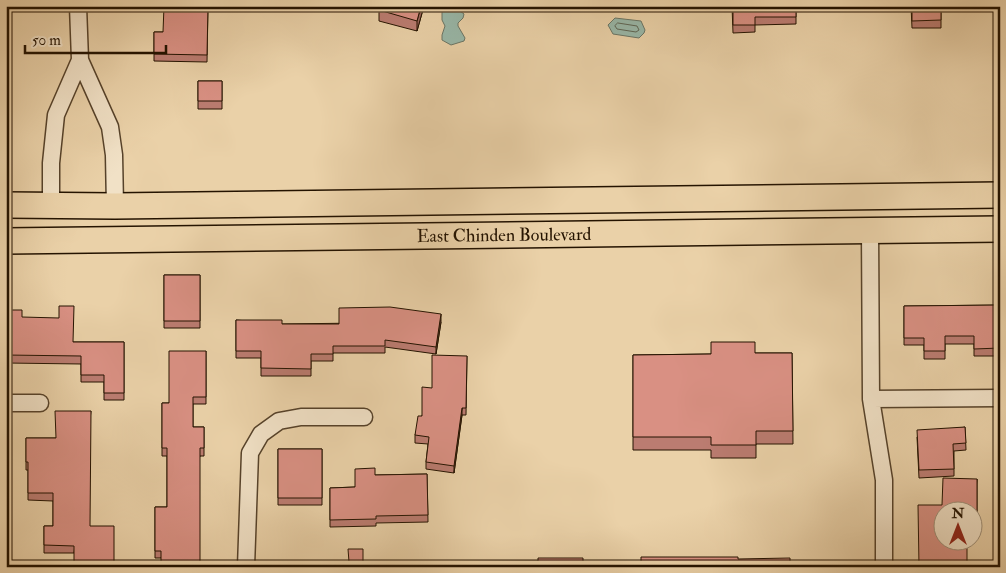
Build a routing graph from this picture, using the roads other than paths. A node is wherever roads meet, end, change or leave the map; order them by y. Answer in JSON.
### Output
{"nodes":[{"id":1,"x":78,"y":6,"type":"edge"},
{"id":2,"x":80,"y":60,"type":"junction"},
{"id":3,"x":1000,"y":195,"type":"edge"},
{"id":4,"x":6,"y":205,"type":"edge"},
{"id":5,"x":51,"y":205,"type":"junction"},
{"id":6,"x":115,"y":206,"type":"junction"},
{"id":7,"x":1000,"y":210,"type":"edge"},
{"id":8,"x":6,"y":224,"type":"edge"},
{"id":9,"x":1000,"y":229,"type":"edge"},
{"id":10,"x":870,"y":230,"type":"junction"},
{"id":11,"x":6,"y":240,"type":"edge"},
{"id":12,"x":1000,"y":398,"type":"edge"},
{"id":13,"x":871,"y":399,"type":"junction"},
{"id":14,"x":6,"y":403,"type":"edge"},
{"id":15,"x":40,"y":403,"type":"dead end"},
{"id":16,"x":364,"y":417,"type":"dead end"},
{"id":17,"x":246,"y":567,"type":"edge"},
{"id":18,"x":884,"y":567,"type":"edge"}],
"edges":[{"from":1,"to":2,"type":"street"},
{"from":2,"to":5,"type":"street"},
{"from":2,"to":6,"type":"street"},
{"from":3,"to":6,"type":"main road","name":"East Chinden Boulevard"},
{"from":4,"to":5,"type":"main road","name":"East Chinden Boulevard"},
{"from":5,"to":6,"type":"main road","name":"East Chinden Boulevard"},
{"from":6,"to":8,"type":"main road"},
{"from":7,"to":10,"type":"main road"},
{"from":9,"to":10,"type":"main road","name":"East Chinden Boulevard"},
{"from":10,"to":11,"type":"main road","name":"East Chinden Boulevard"},
{"from":10,"to":13,"type":"street"},
{"from":12,"to":13,"type":"street"},
{"from":13,"to":18,"type":"street"},
{"from":14,"to":15,"type":"street"},
{"from":16,"to":17,"type":"street"}]}
